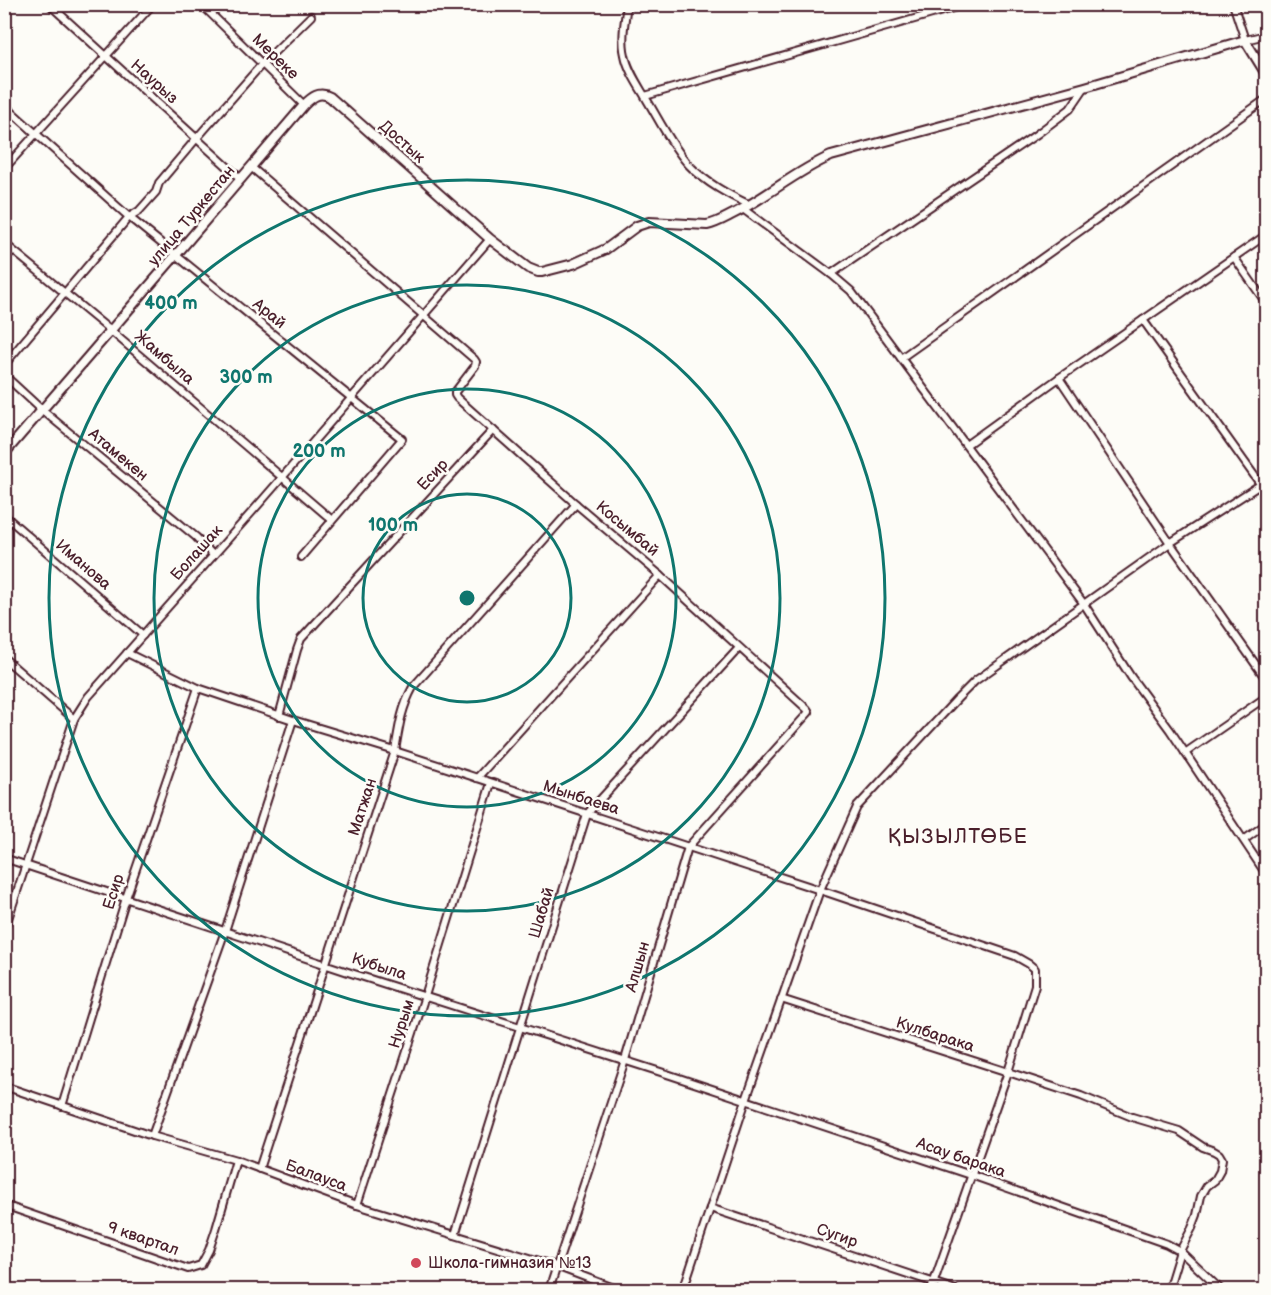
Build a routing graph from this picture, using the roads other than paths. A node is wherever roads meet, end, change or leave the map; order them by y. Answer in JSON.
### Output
{"nodes":[{"id":1,"x":49,"y":4,"type":"edge"},
{"id":2,"x":153,"y":4,"type":"edge"},
{"id":3,"x":201,"y":4,"type":"edge"},
{"id":4,"x":627,"y":4,"type":"edge"},
{"id":5,"x":967,"y":4,"type":"edge"},
{"id":6,"x":1233,"y":4,"type":"edge"},
{"id":7,"x":311,"y":16,"type":"dead end"},
{"id":8,"x":1266,"y":35,"type":"edge"},
{"id":9,"x":1245,"y":40,"type":"junction"},
{"id":10,"x":106,"y":57,"type":"junction"},
{"id":11,"x":262,"y":64,"type":"junction"},
{"id":12,"x":1266,"y":74,"type":"edge"},
{"id":13,"x":1085,"y":87,"type":"junction"},
{"id":14,"x":645,"y":96,"type":"junction"},
{"id":15,"x":1266,"y":99,"type":"edge"},
{"id":16,"x":4,"y":105,"type":"edge"},
{"id":17,"x":304,"y":105,"type":"junction"},
{"id":18,"x":36,"y":133,"type":"junction"},
{"id":19,"x":196,"y":139,"type":"junction"},
{"id":20,"x":251,"y":167,"type":"junction"},
{"id":21,"x":4,"y":169,"type":"edge"},
{"id":22,"x":241,"y":179,"type":"junction"},
{"id":23,"x":746,"y":207,"type":"junction"},
{"id":24,"x":129,"y":218,"type":"junction"},
{"id":25,"x":1266,"y":235,"type":"edge"},
{"id":26,"x":490,"y":239,"type":"junction"},
{"id":27,"x":4,"y":243,"type":"edge"},
{"id":28,"x":176,"y":256,"type":"junction"},
{"id":29,"x":1234,"y":257,"type":"junction"},
{"id":30,"x":831,"y":274,"type":"junction"},
{"id":31,"x":65,"y":294,"type":"junction"},
{"id":32,"x":1266,"y":303,"type":"edge"},
{"id":33,"x":423,"y":315,"type":"junction"},
{"id":34,"x":1143,"y":320,"type":"junction"},
{"id":35,"x":111,"y":330,"type":"junction"},
{"id":36,"x":901,"y":358,"type":"junction"},
{"id":37,"x":4,"y":365,"type":"edge"},
{"id":38,"x":4,"y":375,"type":"edge"},
{"id":39,"x":1059,"y":378,"type":"junction"},
{"id":40,"x":351,"y":398,"type":"junction"},
{"id":41,"x":42,"y":410,"type":"junction"},
{"id":42,"x":493,"y":430,"type":"junction"},
{"id":43,"x":966,"y":445,"type":"junction"},
{"id":44,"x":4,"y":454,"type":"edge"},
{"id":45,"x":282,"y":478,"type":"junction"},
{"id":46,"x":1264,"y":483,"type":"edge"},
{"id":47,"x":1266,"y":492,"type":"edge"},
{"id":48,"x":576,"y":504,"type":"junction"},
{"id":49,"x":4,"y":515,"type":"edge"},
{"id":50,"x":332,"y":520,"type":"junction"},
{"id":51,"x":1170,"y":543,"type":"junction"},
{"id":52,"x":213,"y":555,"type":"junction"},
{"id":53,"x":301,"y":557,"type":"dead end"},
{"id":54,"x":660,"y":575,"type":"junction"},
{"id":55,"x":1084,"y":604,"type":"junction"},
{"id":56,"x":142,"y":635,"type":"junction"},
{"id":57,"x":740,"y":648,"type":"junction"},
{"id":58,"x":127,"y":653,"type":"junction"},
{"id":59,"x":4,"y":658,"type":"edge"},
{"id":60,"x":1266,"y":679,"type":"edge"},
{"id":61,"x":198,"y":688,"type":"junction"},
{"id":62,"x":1266,"y":697,"type":"edge"},
{"id":63,"x":809,"y":712,"type":"joint"},
{"id":64,"x":279,"y":716,"type":"junction"},
{"id":65,"x":74,"y":719,"type":"junction"},
{"id":66,"x":293,"y":720,"type":"junction"},
{"id":67,"x":395,"y":751,"type":"junction"},
{"id":68,"x":1185,"y":753,"type":"junction"},
{"id":69,"x":477,"y":778,"type":"junction"},
{"id":70,"x":491,"y":783,"type":"junction"},
{"id":71,"x":587,"y":814,"type":"junction"},
{"id":72,"x":1266,"y":824,"type":"edge"},
{"id":73,"x":1244,"y":840,"type":"junction"},
{"id":74,"x":688,"y":847,"type":"junction"},
{"id":75,"x":4,"y":858,"type":"edge"},
{"id":76,"x":25,"y":865,"type":"junction"},
{"id":77,"x":1266,"y":874,"type":"edge"},
{"id":78,"x":820,"y":890,"type":"junction"},
{"id":79,"x":126,"y":898,"type":"junction"},
{"id":80,"x":4,"y":931,"type":"edge"},
{"id":81,"x":225,"y":931,"type":"junction"},
{"id":82,"x":326,"y":964,"type":"junction"},
{"id":83,"x":425,"y":996,"type":"junction"},
{"id":84,"x":781,"y":999,"type":"junction"},
{"id":85,"x":521,"y":1027,"type":"junction"},
{"id":86,"x":625,"y":1060,"type":"junction"},
{"id":87,"x":1008,"y":1072,"type":"junction"},
{"id":88,"x":4,"y":1086,"type":"edge"},
{"id":89,"x":746,"y":1101,"type":"junction"},
{"id":90,"x":62,"y":1106,"type":"junction"},
{"id":91,"x":152,"y":1136,"type":"junction"},
{"id":92,"x":236,"y":1160,"type":"junction"},
{"id":93,"x":259,"y":1169,"type":"junction"},
{"id":94,"x":972,"y":1175,"type":"junction"},
{"id":95,"x":4,"y":1205,"type":"edge"},
{"id":96,"x":357,"y":1205,"type":"junction"},
{"id":97,"x":710,"y":1208,"type":"junction"},
{"id":98,"x":455,"y":1235,"type":"junction"},
{"id":99,"x":1180,"y":1251,"type":"junction"},
{"id":100,"x":556,"y":1266,"type":"junction"},
{"id":101,"x":934,"y":1283,"type":"junction"},
{"id":102,"x":549,"y":1290,"type":"edge"},
{"id":103,"x":619,"y":1290,"type":"edge"},
{"id":104,"x":683,"y":1290,"type":"edge"},
{"id":105,"x":931,"y":1290,"type":"edge"},
{"id":106,"x":956,"y":1290,"type":"edge"},
{"id":107,"x":1168,"y":1290,"type":"edge"},
{"id":108,"x":1221,"y":1290,"type":"edge"}],
"edges":[{"from":1,"to":10,"type":"street","name":"Наурыз"},
{"from":2,"to":10,"type":"street"},
{"from":3,"to":11,"type":"street","name":"Мереке"},
{"from":4,"to":14,"type":"street"},
{"from":5,"to":14,"type":"street"},
{"from":6,"to":9,"type":"street"},
{"from":7,"to":11,"type":"street"},
{"from":8,"to":9,"type":"street"},
{"from":9,"to":12,"type":"street"},
{"from":9,"to":13,"type":"street","name":"Достык"},
{"from":10,"to":18,"type":"street"},
{"from":10,"to":19,"type":"street","name":"Наурыз"},
{"from":11,"to":17,"type":"street","name":"Мереке"},
{"from":11,"to":19,"type":"street"},
{"from":13,"to":23,"type":"street","name":"Достык"},
{"from":13,"to":30,"type":"street"},
{"from":14,"to":23,"type":"street"},
{"from":15,"to":36,"type":"street"},
{"from":16,"to":18,"type":"street","name":"Арай"},
{"from":17,"to":20,"type":"street","name":"улица Туркестан"},
{"from":17,"to":26,"type":"street","name":"Достык"},
{"from":18,"to":21,"type":"street"},
{"from":18,"to":24,"type":"street","name":"Арай"},
{"from":19,"to":22,"type":"street","name":"Наурыз"},
{"from":19,"to":24,"type":"street"},
{"from":20,"to":22,"type":"street","name":"улица Туркестан"},
{"from":20,"to":33,"type":"street"},
{"from":22,"to":28,"type":"street","name":"улица Туркестан"},
{"from":23,"to":26,"type":"street","name":"Достык"},
{"from":23,"to":30,"type":"street"},
{"from":24,"to":28,"type":"street","name":"Арай"},
{"from":24,"to":31,"type":"street"},
{"from":25,"to":29,"type":"street"},
{"from":26,"to":33,"type":"street","name":"Болашак"},
{"from":27,"to":31,"type":"street","name":"Жамбыла"},
{"from":28,"to":35,"type":"street","name":"улица Туркестан"},
{"from":28,"to":40,"type":"street","name":"Арай"},
{"from":29,"to":32,"type":"street"},
{"from":29,"to":34,"type":"street"},
{"from":30,"to":36,"type":"street"},
{"from":31,"to":35,"type":"street","name":"Жамбыла"},
{"from":31,"to":37,"type":"street"},
{"from":33,"to":40,"type":"street","name":"Болашак"},
{"from":33,"to":42,"type":"street","name":"Косымбай"},
{"from":34,"to":39,"type":"street"},
{"from":34,"to":46,"type":"street"},
{"from":35,"to":41,"type":"street","name":"улица Туркестан"},
{"from":35,"to":45,"type":"street","name":"Жамбыла"},
{"from":36,"to":43,"type":"street"},
{"from":38,"to":41,"type":"street","name":"Атамекен"},
{"from":39,"to":43,"type":"street"},
{"from":39,"to":51,"type":"street"},
{"from":40,"to":45,"type":"street","name":"Болашак"},
{"from":40,"to":50,"type":"street","name":"Арай"},
{"from":41,"to":44,"type":"street","name":"улица Туркестан"},
{"from":41,"to":52,"type":"street","name":"Атамекен"},
{"from":42,"to":48,"type":"street","name":"Косымбай"},
{"from":42,"to":64,"type":"street","name":"Есир"},
{"from":43,"to":55,"type":"street"},
{"from":45,"to":50,"type":"street","name":"Жамбыла"},
{"from":45,"to":52,"type":"street","name":"Болашак"},
{"from":46,"to":47,"type":"street"},
{"from":46,"to":51,"type":"street"},
{"from":48,"to":54,"type":"street","name":"Косымбай"},
{"from":48,"to":67,"type":"street","name":"Матжан"},
{"from":49,"to":56,"type":"street","name":"Иманова"},
{"from":50,"to":53,"type":"street","name":"Арай"},
{"from":51,"to":55,"type":"street"},
{"from":51,"to":60,"type":"street"},
{"from":52,"to":56,"type":"street","name":"Болашак"},
{"from":54,"to":57,"type":"street","name":"Косымбай"},
{"from":54,"to":69,"type":"street"},
{"from":55,"to":68,"type":"street"},
{"from":55,"to":78,"type":"street"},
{"from":56,"to":58,"type":"street","name":"Болашак"},
{"from":57,"to":63,"type":"street","name":"Косымбай"},
{"from":57,"to":71,"type":"street","name":"Шабай"},
{"from":58,"to":61,"type":"street","name":"Мынбаева"},
{"from":58,"to":65,"type":"street","name":"Болашак"},
{"from":59,"to":65,"type":"street"},
{"from":61,"to":64,"type":"street","name":"Мынбаева"},
{"from":61,"to":79,"type":"street","name":"Есир"},
{"from":62,"to":68,"type":"street"},
{"from":63,"to":74,"type":"street","name":"Алшын"},
{"from":64,"to":66,"type":"street","name":"Мынбаева"},
{"from":65,"to":76,"type":"street","name":"Болашак"},
{"from":66,"to":67,"type":"street","name":"Мынбаева"},
{"from":66,"to":81,"type":"street"},
{"from":67,"to":69,"type":"street","name":"Мынбаева"},
{"from":67,"to":82,"type":"street","name":"Матжан"},
{"from":68,"to":73,"type":"street"},
{"from":69,"to":70,"type":"street","name":"Мынбаева"},
{"from":70,"to":71,"type":"street","name":"Мынбаева"},
{"from":70,"to":83,"type":"street","name":"Нурым"},
{"from":71,"to":74,"type":"street","name":"Мынбаева"},
{"from":71,"to":85,"type":"street","name":"Шабай"},
{"from":72,"to":73,"type":"street"},
{"from":73,"to":77,"type":"street"},
{"from":74,"to":78,"type":"street","name":"Мынбаева"},
{"from":74,"to":86,"type":"street","name":"Алшын"},
{"from":75,"to":76,"type":"street","name":"Кубыла"},
{"from":76,"to":79,"type":"street","name":"Кубыла"},
{"from":76,"to":80,"type":"street","name":"Болашак"},
{"from":78,"to":84,"type":"street"},
{"from":78,"to":87,"type":"street","name":"Мынбаева"},
{"from":79,"to":81,"type":"street","name":"Кубыла"},
{"from":79,"to":90,"type":"street","name":"Есир"},
{"from":81,"to":82,"type":"street","name":"Кубыла"},
{"from":81,"to":91,"type":"street"},
{"from":82,"to":83,"type":"street","name":"Кубыла"},
{"from":82,"to":93,"type":"street","name":"Матжан"},
{"from":83,"to":85,"type":"street","name":"Кубыла"},
{"from":83,"to":96,"type":"street","name":"Нурым"},
{"from":84,"to":87,"type":"street","name":"Кулбарака"},
{"from":84,"to":89,"type":"street"},
{"from":85,"to":86,"type":"street","name":"Кубыла"},
{"from":85,"to":98,"type":"street","name":"Шабай"},
{"from":86,"to":89,"type":"street","name":"Кубыла"},
{"from":86,"to":100,"type":"street","name":"Алшын"},
{"from":87,"to":94,"type":"street"},
{"from":87,"to":99,"type":"street","name":"Кулбарака"},
{"from":88,"to":90,"type":"street","name":"Балауса"},
{"from":89,"to":94,"type":"street","name":"Асау барака"},
{"from":89,"to":97,"type":"street"},
{"from":90,"to":91,"type":"street","name":"Балауса"},
{"from":91,"to":92,"type":"street","name":"Балауса"},
{"from":92,"to":93,"type":"street","name":"Балауса"},
{"from":92,"to":95,"type":"street","name":"9 квартал"},
{"from":93,"to":96,"type":"street","name":"Балауса"},
{"from":94,"to":99,"type":"street","name":"Асау барака"},
{"from":94,"to":101,"type":"street"},
{"from":96,"to":98,"type":"street","name":"Балауса"},
{"from":97,"to":101,"type":"street","name":"Сугир"},
{"from":97,"to":104,"type":"street"},
{"from":98,"to":100,"type":"street","name":"Балауса"},
{"from":99,"to":107,"type":"street"},
{"from":99,"to":108,"type":"street","name":"Асау барака"},
{"from":100,"to":102,"type":"street","name":"Алшын"},
{"from":100,"to":103,"type":"street","name":"Балауса"},
{"from":101,"to":105,"type":"street"},
{"from":101,"to":106,"type":"street","name":"Сугир"}]}
